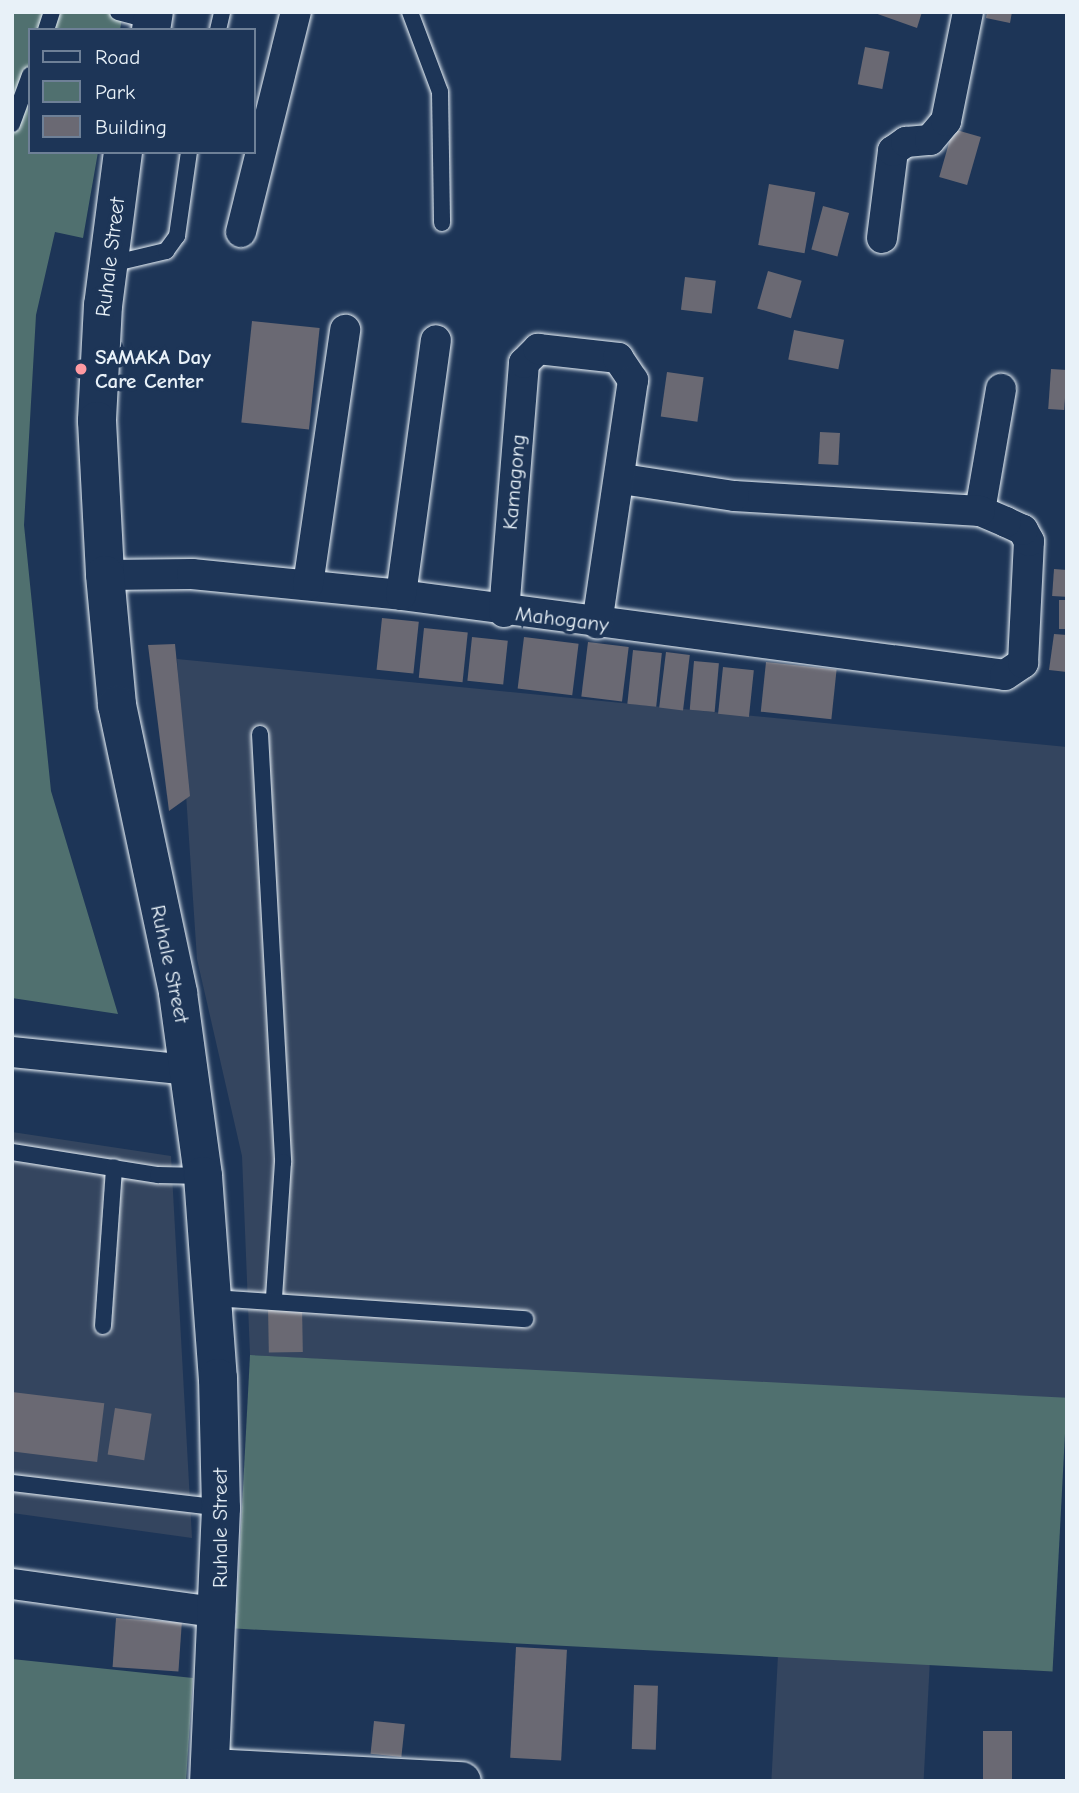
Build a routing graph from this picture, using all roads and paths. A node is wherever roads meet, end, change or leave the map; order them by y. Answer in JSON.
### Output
{"nodes":[{"id":1,"x":296,"y":12,"type":"edge"},
{"id":2,"x":410,"y":12,"type":"edge"},
{"id":3,"x":968,"y":12,"type":"edge"},
{"id":4,"x":28,"y":80,"type":"edge"},
{"id":5,"x":12,"y":124,"type":"edge"},
{"id":6,"x":123,"y":154,"type":"edge"},
{"id":7,"x":189,"y":154,"type":"edge"},
{"id":8,"x":442,"y":223,"type":"dead end"},
{"id":9,"x":242,"y":232,"type":"dead end"},
{"id":10,"x":882,"y":238,"type":"dead end"},
{"id":11,"x":111,"y":264,"type":"junction"},
{"id":12,"x":345,"y":330,"type":"dead end"},
{"id":13,"x":436,"y":340,"type":"dead end"},
{"id":14,"x":1001,"y":389,"type":"dead end"},
{"id":15,"x":621,"y":479,"type":"junction"},
{"id":16,"x":980,"y":511,"type":"junction"},
{"id":17,"x":105,"y":575,"type":"junction"},
{"id":18,"x":308,"y":585,"type":"junction"},
{"id":19,"x":401,"y":595,"type":"junction"},
{"id":20,"x":504,"y":612,"type":"junction"},
{"id":21,"x":597,"y":623,"type":"junction"},
{"id":22,"x":260,"y":734,"type":"dead end"},
{"id":23,"x":12,"y":1052,"type":"edge"},
{"id":24,"x":190,"y":1070,"type":"junction"},
{"id":25,"x":12,"y":1152,"type":"edge"},
{"id":26,"x":114,"y":1167,"type":"junction"},
{"id":27,"x":204,"y":1176,"type":"junction"},
{"id":28,"x":214,"y":1298,"type":"junction"},
{"id":29,"x":274,"y":1299,"type":"junction"},
{"id":30,"x":525,"y":1319,"type":"dead end"},
{"id":31,"x":103,"y":1326,"type":"dead end"},
{"id":32,"x":12,"y":1483,"type":"edge"},
{"id":33,"x":221,"y":1508,"type":"junction"},
{"id":34,"x":12,"y":1584,"type":"edge"},
{"id":35,"x":220,"y":1613,"type":"junction"},
{"id":36,"x":210,"y":1774,"type":"edge"},
{"id":37,"x":462,"y":1781,"type":"edge"}],
"edges":[{"from":1,"to":9,"type":"street"},
{"from":2,"to":8,"type":"lane"},
{"from":3,"to":10,"type":"street"},
{"from":4,"to":5,"type":"lane"},
{"from":6,"to":11,"type":"street","name":"Ruhale Street"},
{"from":7,"to":11,"type":"lane"},
{"from":11,"to":17,"type":"street","name":"Ruhale Street"},
{"from":12,"to":18,"type":"street"},
{"from":13,"to":19,"type":"street"},
{"from":14,"to":16,"type":"street"},
{"from":15,"to":16,"type":"street"},
{"from":15,"to":20,"type":"street","name":"Kamagong"},
{"from":15,"to":21,"type":"street"},
{"from":16,"to":21,"type":"street","name":"Mahogany"},
{"from":17,"to":18,"type":"street","name":"Mahogany"},
{"from":17,"to":24,"type":"street","name":"Ruhale Street"},
{"from":18,"to":19,"type":"street","name":"Mahogany"},
{"from":19,"to":20,"type":"street","name":"Mahogany"},
{"from":20,"to":21,"type":"street","name":"Mahogany"},
{"from":22,"to":29,"type":"lane"},
{"from":23,"to":24,"type":"street"},
{"from":24,"to":27,"type":"street","name":"Ruhale Street"},
{"from":25,"to":26,"type":"lane"},
{"from":26,"to":27,"type":"lane"},
{"from":26,"to":31,"type":"lane"},
{"from":27,"to":28,"type":"street","name":"Ruhale Street"},
{"from":28,"to":29,"type":"lane"},
{"from":28,"to":33,"type":"street","name":"Ruhale Street"},
{"from":29,"to":30,"type":"lane"},
{"from":32,"to":33,"type":"lane"},
{"from":33,"to":35,"type":"street","name":"Ruhale Street"},
{"from":34,"to":35,"type":"street"},
{"from":35,"to":36,"type":"street","name":"Ruhale Street"},
{"from":36,"to":37,"type":"street"}]}
